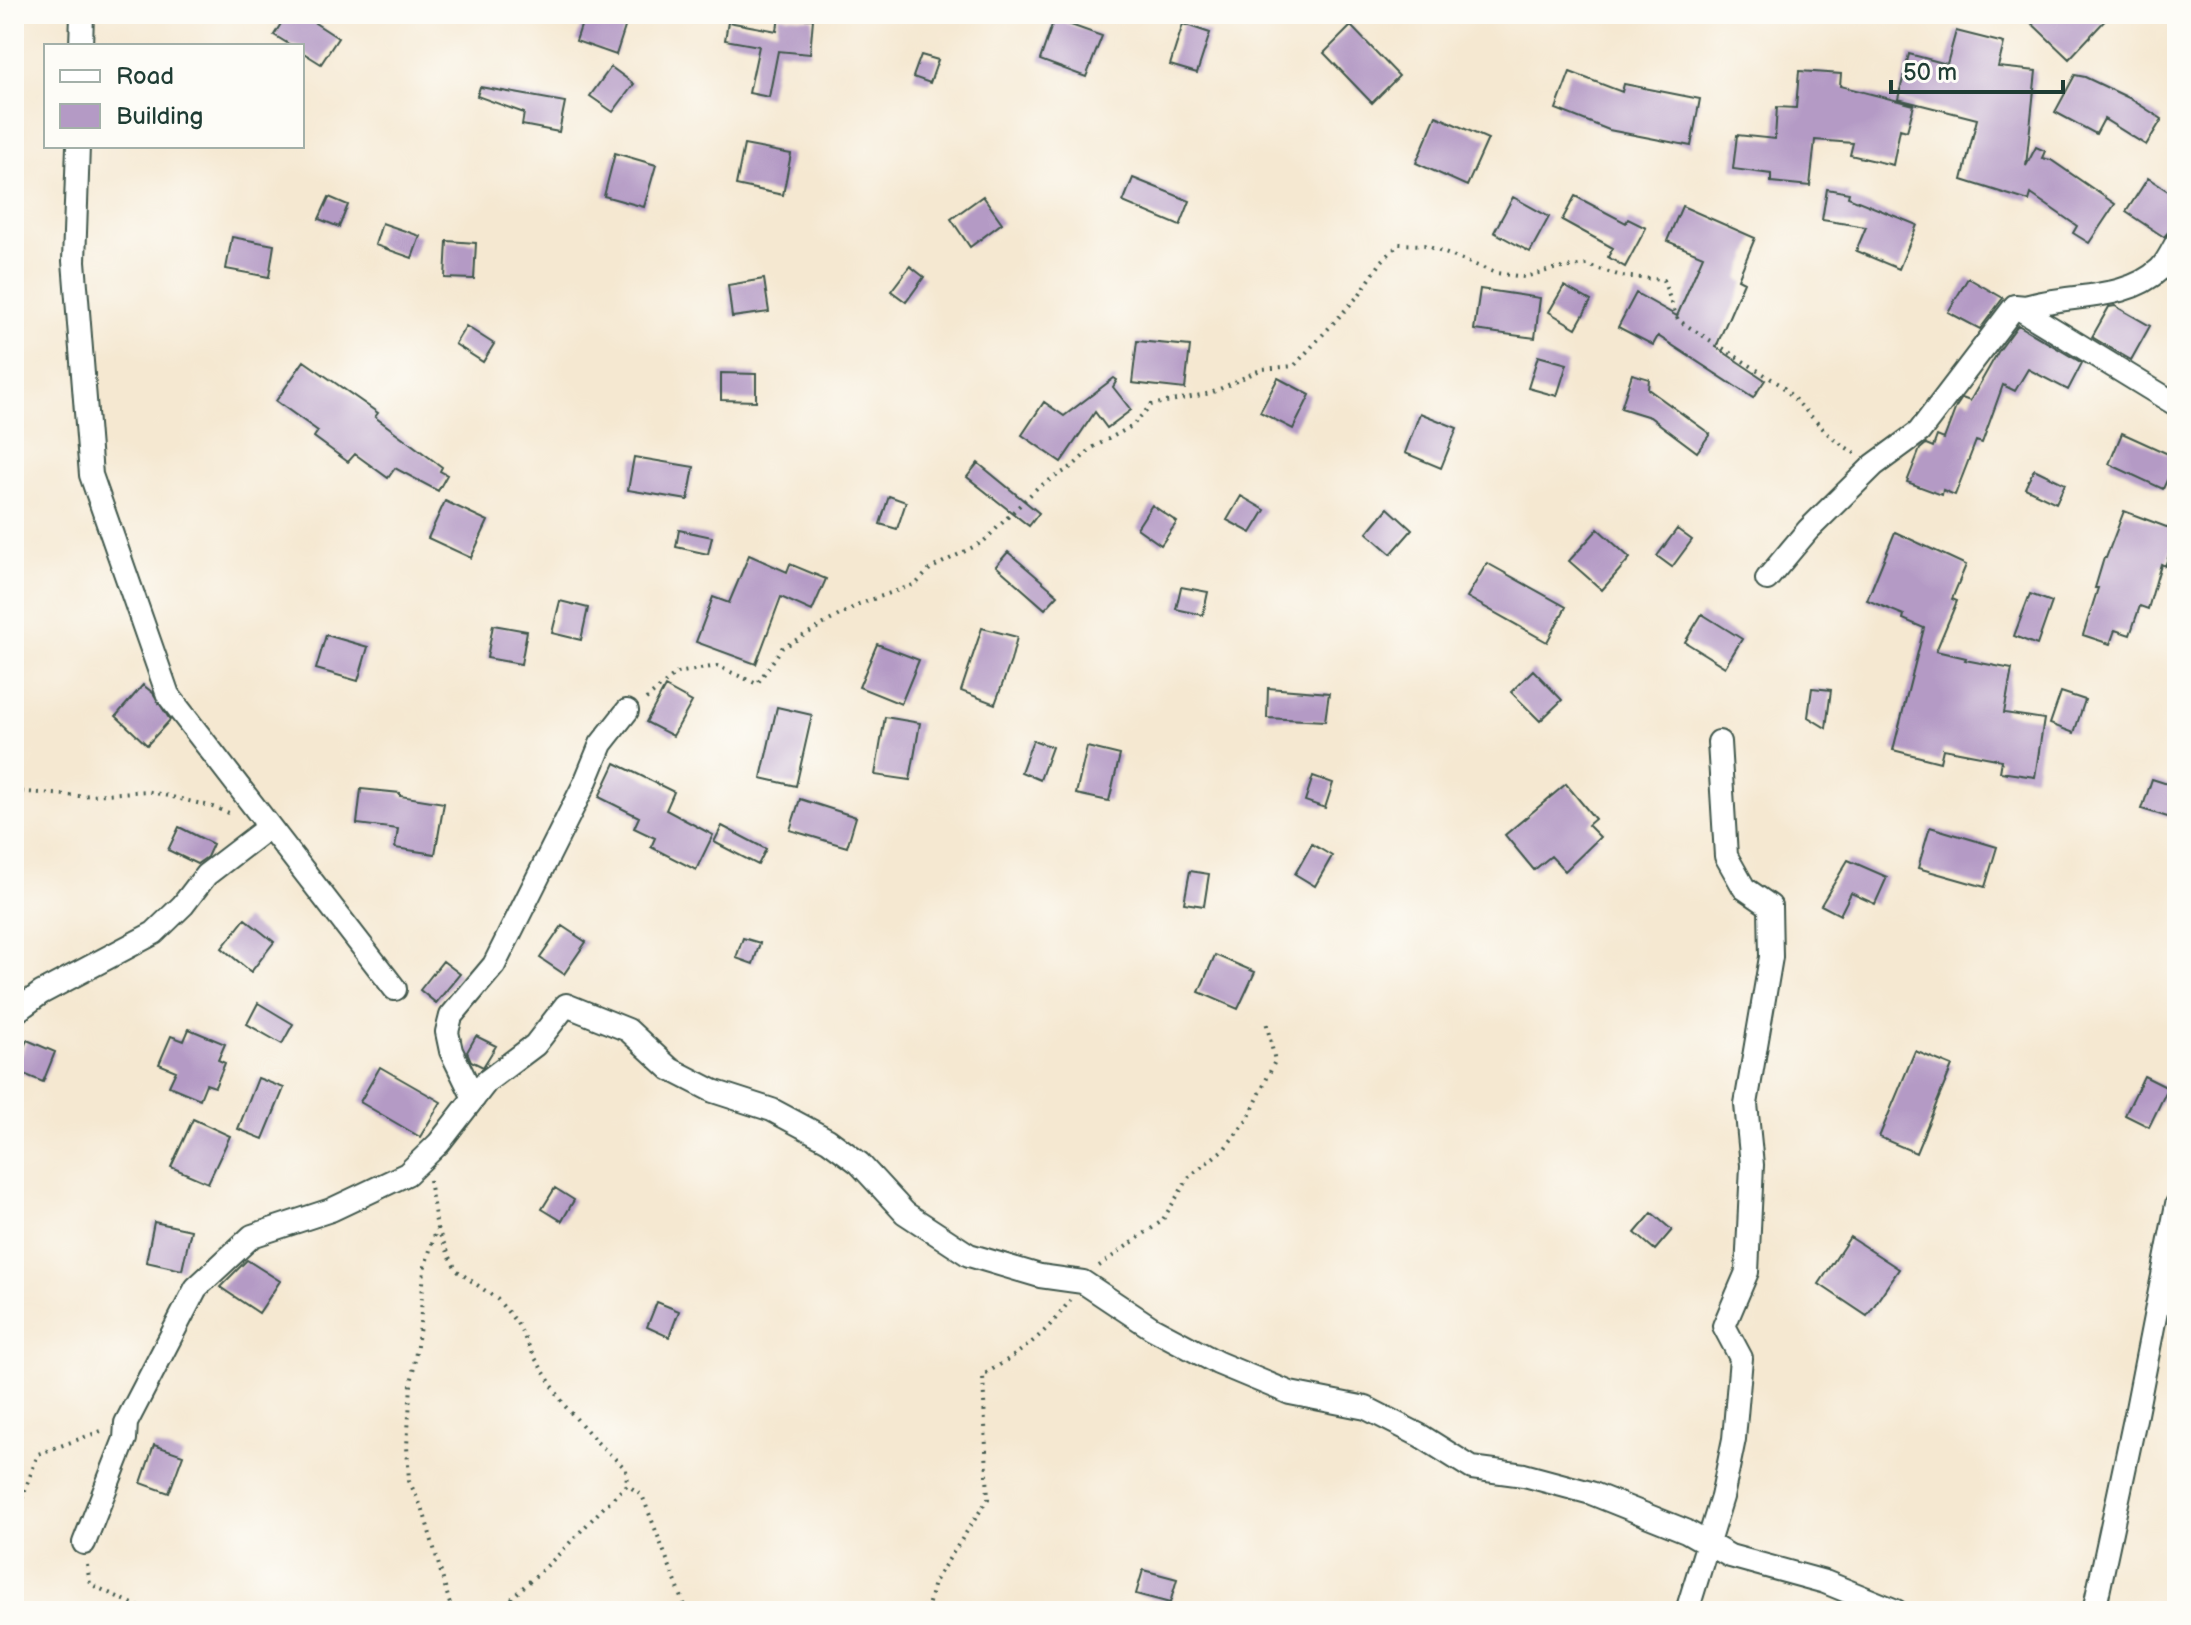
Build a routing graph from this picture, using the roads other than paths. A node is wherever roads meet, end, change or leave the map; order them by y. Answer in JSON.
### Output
{"nodes":[{"id":1,"x":82,"y":14,"type":"edge"},
{"id":2,"x":81,"y":44,"type":"edge"},
{"id":3,"x":78,"y":148,"type":"edge"},
{"id":4,"x":2177,"y":242,"type":"edge"},
{"id":5,"x":2015,"y":306,"type":"junction"},
{"id":6,"x":2177,"y":405,"type":"edge"},
{"id":7,"x":1767,"y":579,"type":"dead end"},
{"id":8,"x":627,"y":711,"type":"road end"},
{"id":9,"x":1719,"y":742,"type":"dead end"},
{"id":10,"x":266,"y":831,"type":"junction"},
{"id":11,"x":395,"y":989,"type":"dead end"},
{"id":12,"x":14,"y":1013,"type":"edge"},
{"id":13,"x":474,"y":1098,"type":"junction"},
{"id":14,"x":2177,"y":1204,"type":"edge"},
{"id":15,"x":84,"y":1543,"type":"road end"},
{"id":16,"x":1707,"y":1543,"type":"junction"},
{"id":17,"x":1687,"y":1611,"type":"edge"},
{"id":18,"x":1896,"y":1611,"type":"edge"},
{"id":19,"x":2094,"y":1611,"type":"edge"}],
"edges":[{"from":1,"to":2,"type":"street"},
{"from":3,"to":10,"type":"street"},
{"from":4,"to":5,"type":"street"},
{"from":5,"to":6,"type":"street"},
{"from":5,"to":7,"type":"street"},
{"from":8,"to":13,"type":"street"},
{"from":9,"to":16,"type":"street"},
{"from":10,"to":11,"type":"street"},
{"from":10,"to":12,"type":"street"},
{"from":13,"to":15,"type":"street"},
{"from":13,"to":16,"type":"street"},
{"from":14,"to":19,"type":"street"},
{"from":16,"to":17,"type":"street"},
{"from":16,"to":18,"type":"street"}]}
